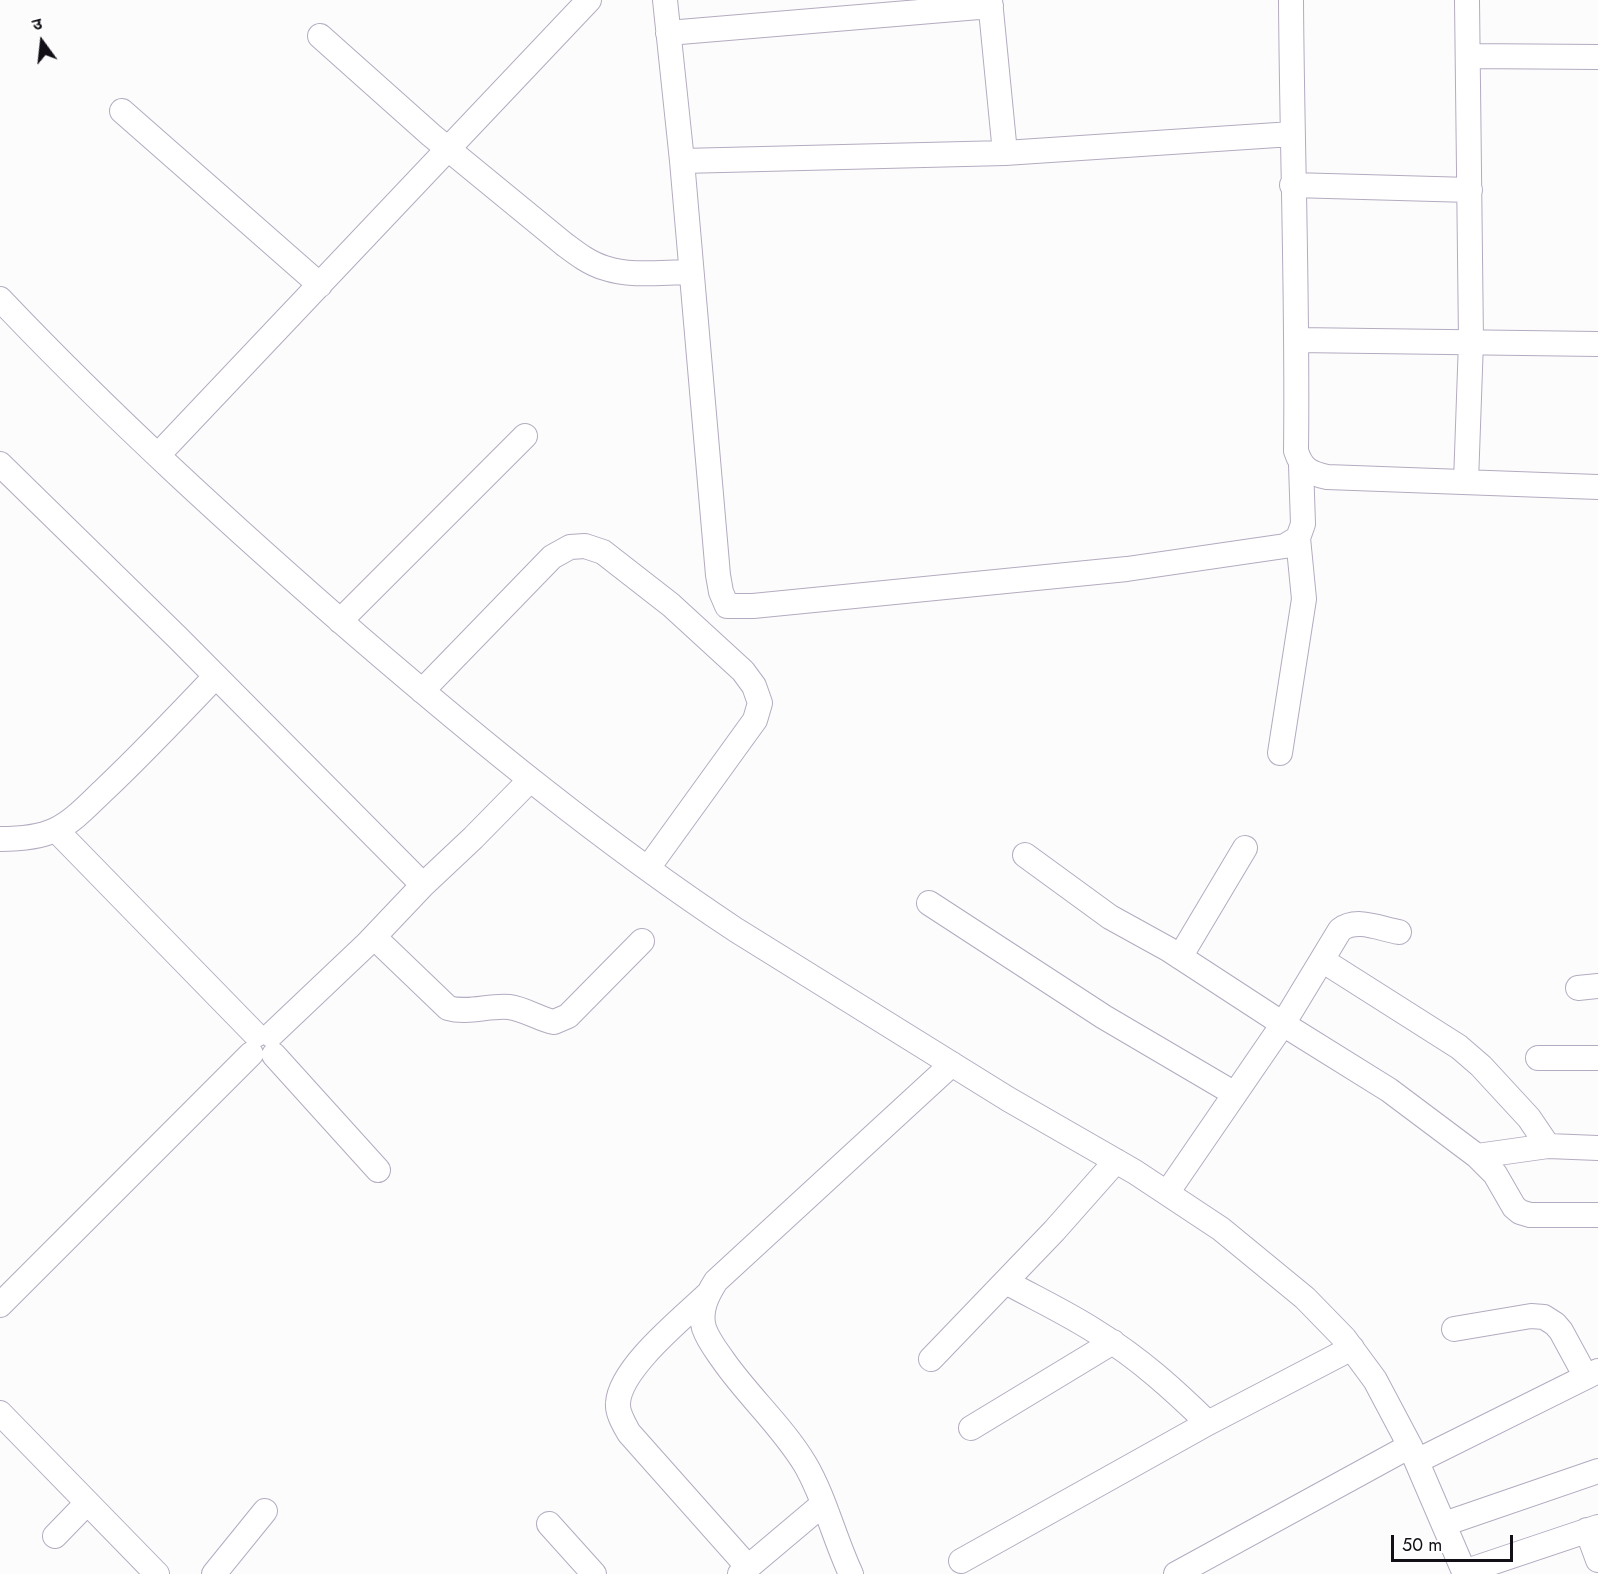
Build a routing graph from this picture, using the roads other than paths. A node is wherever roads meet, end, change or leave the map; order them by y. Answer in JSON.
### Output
{"nodes":[{"id":1,"x":589,"y":0,"type":"edge"},
{"id":2,"x":664,"y":0,"type":"edge"},
{"id":3,"x":1290,"y":0,"type":"edge"},
{"id":4,"x":1467,"y":0,"type":"edge"},
{"id":5,"x":991,"y":3,"type":"edge"},
{"id":6,"x":668,"y":33,"type":"junction"},
{"id":7,"x":320,"y":36,"type":"dead end"},
{"id":8,"x":1468,"y":56,"type":"junction"},
{"id":9,"x":1598,"y":57,"type":"edge"},
{"id":10,"x":122,"y":111,"type":"dead end"},
{"id":11,"x":1292,"y":134,"type":"junction"},
{"id":12,"x":448,"y":150,"type":"junction"},
{"id":13,"x":1005,"y":153,"type":"junction"},
{"id":14,"x":682,"y":161,"type":"junction"},
{"id":15,"x":1293,"y":184,"type":"junction"},
{"id":16,"x":1470,"y":190,"type":"junction"},
{"id":17,"x":690,"y":272,"type":"junction"},
{"id":18,"x":320,"y":285,"type":"junction"},
{"id":19,"x":0,"y":299,"type":"edge"},
{"id":20,"x":1297,"y":340,"type":"junction"},
{"id":21,"x":1471,"y":342,"type":"junction"},
{"id":22,"x":1598,"y":344,"type":"edge"},
{"id":23,"x":525,"y":436,"type":"dead end"},
{"id":24,"x":158,"y":455,"type":"junction"},
{"id":25,"x":0,"y":464,"type":"edge"},
{"id":26,"x":1301,"y":465,"type":"junction"},
{"id":27,"x":1466,"y":482,"type":"junction"},
{"id":28,"x":1598,"y":487,"type":"edge"},
{"id":29,"x":1298,"y":538,"type":"junction"},
{"id":30,"x":727,"y":606,"type":"junction"},
{"id":31,"x":340,"y":621,"type":"junction"},
{"id":32,"x":696,"y":628,"type":"junction"},
{"id":33,"x":215,"y":676,"type":"junction"},
{"id":34,"x":423,"y":692,"type":"junction"},
{"id":35,"x":1280,"y":753,"type":"dead end"},
{"id":36,"x":531,"y":780,"type":"junction"},
{"id":37,"x":56,"y":830,"type":"junction"},
{"id":38,"x":0,"y":839,"type":"edge"},
{"id":39,"x":1245,"y":848,"type":"dead end"},
{"id":40,"x":1025,"y":855,"type":"dead end"},
{"id":41,"x":648,"y":868,"type":"junction"},
{"id":42,"x":423,"y":885,"type":"junction"},
{"id":43,"x":929,"y":903,"type":"dead end"},
{"id":44,"x":1399,"y":932,"type":"dead end"},
{"id":45,"x":374,"y":937,"type":"junction"},
{"id":46,"x":642,"y":941,"type":"dead end"},
{"id":47,"x":1180,"y":957,"type":"junction"},
{"id":48,"x":1322,"y":960,"type":"junction"},
{"id":49,"x":1282,"y":1024,"type":"junction"},
{"id":50,"x":263,"y":1045,"type":"junction"},
{"id":51,"x":1538,"y":1058,"type":"dead end"},
{"id":52,"x":1598,"y":1058,"type":"edge"},
{"id":53,"x":952,"y":1064,"type":"junction"},
{"id":54,"x":1235,"y":1094,"type":"junction"},
{"id":55,"x":1548,"y":1146,"type":"junction"},
{"id":56,"x":1598,"y":1148,"type":"edge"},
{"id":57,"x":1477,"y":1156,"type":"junction"},
{"id":58,"x":1116,"y":1161,"type":"junction"},
{"id":59,"x":378,"y":1170,"type":"dead end"},
{"id":60,"x":1167,"y":1193,"type":"junction"},
{"id":61,"x":1598,"y":1215,"type":"edge"},
{"id":62,"x":1006,"y":1282,"type":"junction"},
{"id":63,"x":708,"y":1294,"type":"junction"},
{"id":64,"x":0,"y":1305,"type":"edge"},
{"id":65,"x":1454,"y":1329,"type":"dead end"},
{"id":66,"x":1113,"y":1342,"type":"junction"},
{"id":67,"x":1352,"y":1348,"type":"junction"},
{"id":68,"x":931,"y":1359,"type":"dead end"},
{"id":69,"x":1592,"y":1374,"type":"edge"},
{"id":70,"x":0,"y":1413,"type":"edge"},
{"id":71,"x":1208,"y":1423,"type":"junction"},
{"id":72,"x":972,"y":1428,"type":"dead end"},
{"id":73,"x":1414,"y":1453,"type":"junction"},
{"id":74,"x":1598,"y":1471,"type":"edge"},
{"id":75,"x":87,"y":1503,"type":"junction"},
{"id":76,"x":823,"y":1504,"type":"junction"},
{"id":77,"x":265,"y":1510,"type":"dead end"},
{"id":78,"x":549,"y":1524,"type":"dead end"},
{"id":79,"x":1444,"y":1524,"type":"junction"},
{"id":80,"x":1593,"y":1528,"type":"edge"},
{"id":81,"x":55,"y":1536,"type":"dead end"},
{"id":82,"x":1598,"y":1560,"type":"edge"},
{"id":83,"x":961,"y":1561,"type":"dead end"},
{"id":84,"x":744,"y":1571,"type":"edge"},
{"id":85,"x":1465,"y":1573,"type":"edge"},
{"id":86,"x":158,"y":1574,"type":"edge"},
{"id":87,"x":214,"y":1574,"type":"edge"},
{"id":88,"x":594,"y":1574,"type":"edge"},
{"id":89,"x":851,"y":1574,"type":"edge"},
{"id":90,"x":1176,"y":1574,"type":"edge"}],
"edges":[{"from":1,"to":12,"type":"street"},
{"from":2,"to":6,"type":"street"},
{"from":3,"to":11,"type":"street"},
{"from":4,"to":8,"type":"street"},
{"from":5,"to":6,"type":"street"},
{"from":5,"to":13,"type":"street"},
{"from":6,"to":14,"type":"street"},
{"from":7,"to":12,"type":"street"},
{"from":8,"to":9,"type":"street"},
{"from":8,"to":16,"type":"street"},
{"from":10,"to":18,"type":"street"},
{"from":11,"to":13,"type":"street"},
{"from":11,"to":15,"type":"street"},
{"from":12,"to":17,"type":"street"},
{"from":12,"to":18,"type":"street"},
{"from":13,"to":14,"type":"street"},
{"from":14,"to":17,"type":"street"},
{"from":15,"to":16,"type":"street"},
{"from":15,"to":20,"type":"street"},
{"from":16,"to":21,"type":"street"},
{"from":17,"to":30,"type":"street"},
{"from":18,"to":24,"type":"street"},
{"from":19,"to":24,"type":"street"},
{"from":20,"to":21,"type":"street"},
{"from":20,"to":26,"type":"street"},
{"from":21,"to":22,"type":"street"},
{"from":21,"to":27,"type":"street"},
{"from":23,"to":31,"type":"street"},
{"from":24,"to":31,"type":"street"},
{"from":25,"to":33,"type":"street"},
{"from":26,"to":27,"type":"street"},
{"from":26,"to":29,"type":"street"},
{"from":27,"to":28,"type":"street"},
{"from":29,"to":30,"type":"street"},
{"from":29,"to":35,"type":"street"},
{"from":30,"to":32,"type":"street"},
{"from":31,"to":34,"type":"street"},
{"from":32,"to":34,"type":"street"},
{"from":32,"to":41,"type":"street"},
{"from":33,"to":37,"type":"street"},
{"from":33,"to":42,"type":"street"},
{"from":34,"to":36,"type":"street"},
{"from":36,"to":41,"type":"street"},
{"from":36,"to":42,"type":"street"},
{"from":37,"to":38,"type":"street"},
{"from":37,"to":50,"type":"street"},
{"from":39,"to":47,"type":"street"},
{"from":40,"to":47,"type":"street"},
{"from":41,"to":53,"type":"street"},
{"from":42,"to":45,"type":"street"},
{"from":43,"to":54,"type":"street"},
{"from":44,"to":48,"type":"street"},
{"from":45,"to":46,"type":"street"},
{"from":45,"to":50,"type":"street"},
{"from":47,"to":49,"type":"street"},
{"from":48,"to":49,"type":"street"},
{"from":48,"to":55,"type":"street"},
{"from":49,"to":54,"type":"street"},
{"from":49,"to":57,"type":"street"},
{"from":50,"to":59,"type":"street"},
{"from":50,"to":64,"type":"street"},
{"from":51,"to":52,"type":"street"},
{"from":53,"to":58,"type":"street"},
{"from":53,"to":63,"type":"street"},
{"from":54,"to":60,"type":"street"},
{"from":55,"to":56,"type":"street"},
{"from":55,"to":57,"type":"street"},
{"from":57,"to":61,"type":"street"},
{"from":58,"to":60,"type":"street"},
{"from":58,"to":62,"type":"street"},
{"from":60,"to":67,"type":"street"},
{"from":62,"to":66,"type":"street"},
{"from":62,"to":68,"type":"street"},
{"from":63,"to":76,"type":"street"},
{"from":63,"to":84,"type":"street"},
{"from":65,"to":69,"type":"street"},
{"from":66,"to":71,"type":"street"},
{"from":66,"to":72,"type":"street"},
{"from":67,"to":71,"type":"street"},
{"from":67,"to":73,"type":"street"},
{"from":69,"to":73,"type":"street"},
{"from":70,"to":75,"type":"street"},
{"from":71,"to":83,"type":"street"},
{"from":73,"to":79,"type":"street"},
{"from":73,"to":90,"type":"street"},
{"from":74,"to":79,"type":"street"},
{"from":75,"to":81,"type":"street"},
{"from":75,"to":86,"type":"street"},
{"from":76,"to":84,"type":"street"},
{"from":76,"to":89,"type":"street"},
{"from":77,"to":87,"type":"street"},
{"from":78,"to":88,"type":"street"},
{"from":79,"to":85,"type":"street"},
{"from":80,"to":82,"type":"street"},
{"from":80,"to":85,"type":"street"}]}
